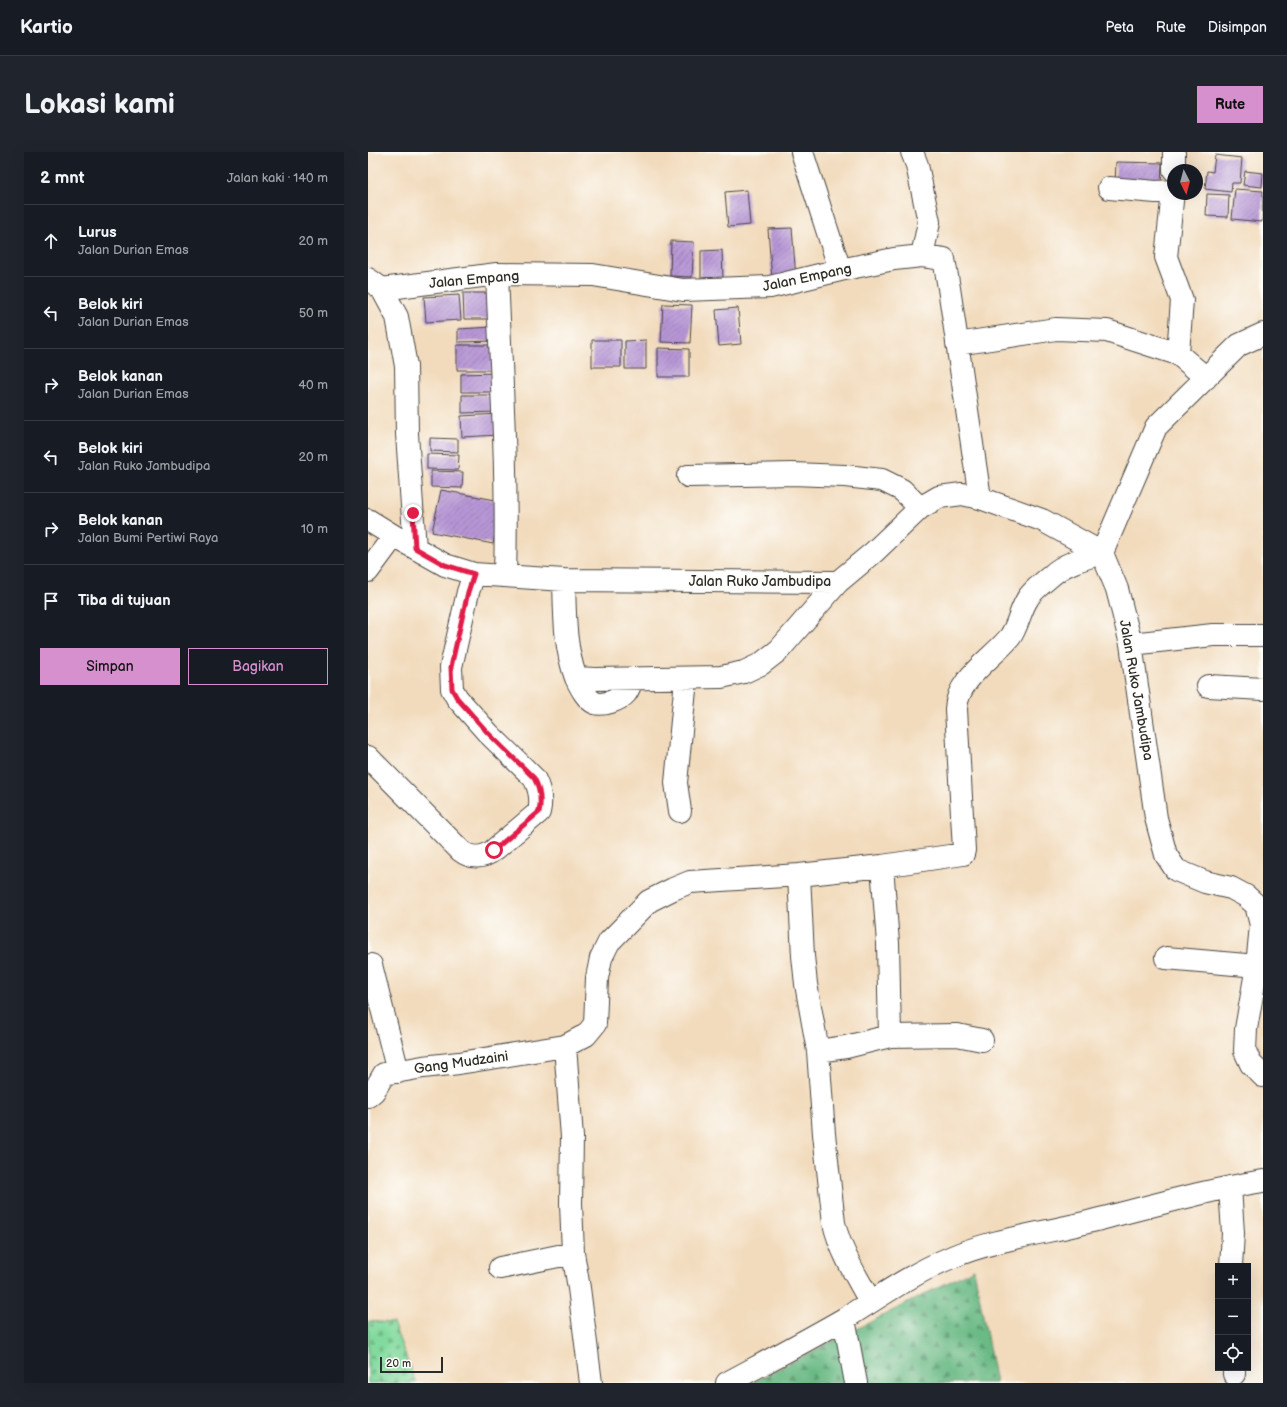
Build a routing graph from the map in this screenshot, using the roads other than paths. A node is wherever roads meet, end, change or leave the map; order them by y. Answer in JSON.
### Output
{"nodes":[{"id":1,"x":802,"y":152,"type":"edge"},
{"id":2,"x":912,"y":152,"type":"edge"},
{"id":3,"x":1174,"y":152,"type":"edge"},
{"id":4,"x":1174,"y":164,"type":"edge"},
{"id":5,"x":1109,"y":188,"type":"dead end"},
{"id":6,"x":1167,"y":191,"type":"edge"},
{"id":7,"x":1172,"y":200,"type":"edge"},
{"id":8,"x":922,"y":256,"type":"junction"},
{"id":9,"x":840,"y":270,"type":"junction"},
{"id":10,"x":497,"y":274,"type":"junction"},
{"id":11,"x":375,"y":284,"type":"edge"},
{"id":12,"x":1263,"y":334,"type":"edge"},
{"id":13,"x":957,"y":344,"type":"junction"},
{"id":14,"x":1178,"y":354,"type":"junction"},
{"id":15,"x":1206,"y":378,"type":"junction"},
{"id":16,"x":688,"y":476,"type":"dead end"},
{"id":17,"x":980,"y":498,"type":"junction"},
{"id":18,"x":920,"y":508,"type":"junction"},
{"id":19,"x":368,"y":520,"type":"edge"},
{"id":20,"x":394,"y":536,"type":"junction"},
{"id":21,"x":415,"y":548,"type":"junction"},
{"id":22,"x":1102,"y":553,"type":"junction"},
{"id":23,"x":368,"y":571,"type":"edge"},
{"id":24,"x":474,"y":574,"type":"junction"},
{"id":25,"x":505,"y":576,"type":"junction"},
{"id":26,"x":564,"y":580,"type":"junction"},
{"id":27,"x":838,"y":582,"type":"junction"},
{"id":28,"x":1263,"y":635,"type":"edge"},
{"id":29,"x":1131,"y":644,"type":"junction"},
{"id":30,"x":686,"y":678,"type":"junction"},
{"id":31,"x":1208,"y":686,"type":"dead end"},
{"id":32,"x":1263,"y":689,"type":"edge"},
{"id":33,"x":368,"y":757,"type":"edge"},
{"id":34,"x":680,"y":810,"type":"dead end"},
{"id":35,"x":882,"y":866,"type":"junction"},
{"id":36,"x":799,"y":875,"type":"junction"},
{"id":37,"x":1166,"y":958,"type":"dead end"},
{"id":38,"x":371,"y":965,"type":"dead end"},
{"id":39,"x":1257,"y":966,"type":"junction"},
{"id":40,"x":890,"y":1036,"type":"junction"},
{"id":41,"x":982,"y":1040,"type":"dead end"},
{"id":42,"x":565,"y":1046,"type":"junction"},
{"id":43,"x":818,"y":1051,"type":"junction"},
{"id":44,"x":383,"y":1074,"type":"edge"},
{"id":45,"x":1263,"y":1076,"type":"edge"},
{"id":46,"x":368,"y":1096,"type":"edge"},
{"id":47,"x":1263,"y":1181,"type":"edge"},
{"id":48,"x":1230,"y":1187,"type":"junction"},
{"id":49,"x":573,"y":1254,"type":"junction"},
{"id":50,"x":1231,"y":1263,"type":"edge"},
{"id":51,"x":500,"y":1268,"type":"dead end"},
{"id":52,"x":870,"y":1301,"type":"junction"},
{"id":53,"x":844,"y":1318,"type":"junction"},
{"id":54,"x":591,"y":1383,"type":"edge"},
{"id":55,"x":727,"y":1383,"type":"edge"},
{"id":56,"x":856,"y":1383,"type":"edge"}],
"edges":[{"from":1,"to":9,"type":"street"},
{"from":2,"to":8,"type":"street"},
{"from":3,"to":4,"type":"street"},
{"from":5,"to":6,"type":"street"},
{"from":7,"to":14,"type":"street"},
{"from":8,"to":9,"type":"street","name":"Jalan Empang"},
{"from":8,"to":13,"type":"street","name":"Jalan Empang"},
{"from":9,"to":10,"type":"street","name":"Jalan Empang"},
{"from":10,"to":11,"type":"street","name":"Jalan Empang"},
{"from":10,"to":25,"type":"street"},
{"from":11,"to":21,"type":"street"},
{"from":12,"to":15,"type":"street"},
{"from":13,"to":14,"type":"street"},
{"from":13,"to":17,"type":"street","name":"Jalan Empang"},
{"from":14,"to":15,"type":"street"},
{"from":15,"to":22,"type":"street"},
{"from":16,"to":18,"type":"street"},
{"from":17,"to":18,"type":"street","name":"Jalan Ruko Jambudipa"},
{"from":17,"to":22,"type":"street","name":"Jalan Ruko Jambudipa"},
{"from":18,"to":27,"type":"street","name":"Jalan Ruko Jambudipa"},
{"from":19,"to":20,"type":"street","name":"Jalan Ruko Jambudipa"},
{"from":20,"to":21,"type":"street","name":"Jalan Ruko Jambudipa"},
{"from":20,"to":23,"type":"street"},
{"from":21,"to":24,"type":"street","name":"Jalan Ruko Jambudipa"},
{"from":22,"to":29,"type":"street","name":"Jalan Ruko Jambudipa"},
{"from":22,"to":35,"type":"street","name":"Gang Mudzaini"},
{"from":24,"to":25,"type":"street","name":"Jalan Ruko Jambudipa"},
{"from":24,"to":33,"type":"street"},
{"from":25,"to":26,"type":"street","name":"Jalan Ruko Jambudipa"},
{"from":26,"to":27,"type":"street","name":"Jalan Ruko Jambudipa"},
{"from":26,"to":30,"type":"street"},
{"from":27,"to":30,"type":"street"},
{"from":28,"to":29,"type":"street"},
{"from":29,"to":39,"type":"street","name":"Jalan Ruko Jambudipa"},
{"from":30,"to":34,"type":"street"},
{"from":31,"to":32,"type":"street"},
{"from":35,"to":36,"type":"street","name":"Gang Mudzaini"},
{"from":35,"to":40,"type":"street"},
{"from":36,"to":42,"type":"street","name":"Gang Mudzaini"},
{"from":36,"to":43,"type":"street"},
{"from":37,"to":39,"type":"street"},
{"from":38,"to":44,"type":"street"},
{"from":39,"to":45,"type":"street","name":"Jalan Ruko Jambudipa"},
{"from":40,"to":41,"type":"street"},
{"from":40,"to":43,"type":"street"},
{"from":42,"to":44,"type":"street","name":"Gang Mudzaini"},
{"from":42,"to":49,"type":"street"},
{"from":43,"to":52,"type":"street"},
{"from":44,"to":46,"type":"street"},
{"from":47,"to":48,"type":"street"},
{"from":48,"to":50,"type":"street"},
{"from":48,"to":52,"type":"street"},
{"from":49,"to":51,"type":"street"},
{"from":49,"to":54,"type":"street"},
{"from":52,"to":53,"type":"street"},
{"from":53,"to":55,"type":"street"},
{"from":53,"to":56,"type":"street"}]}
